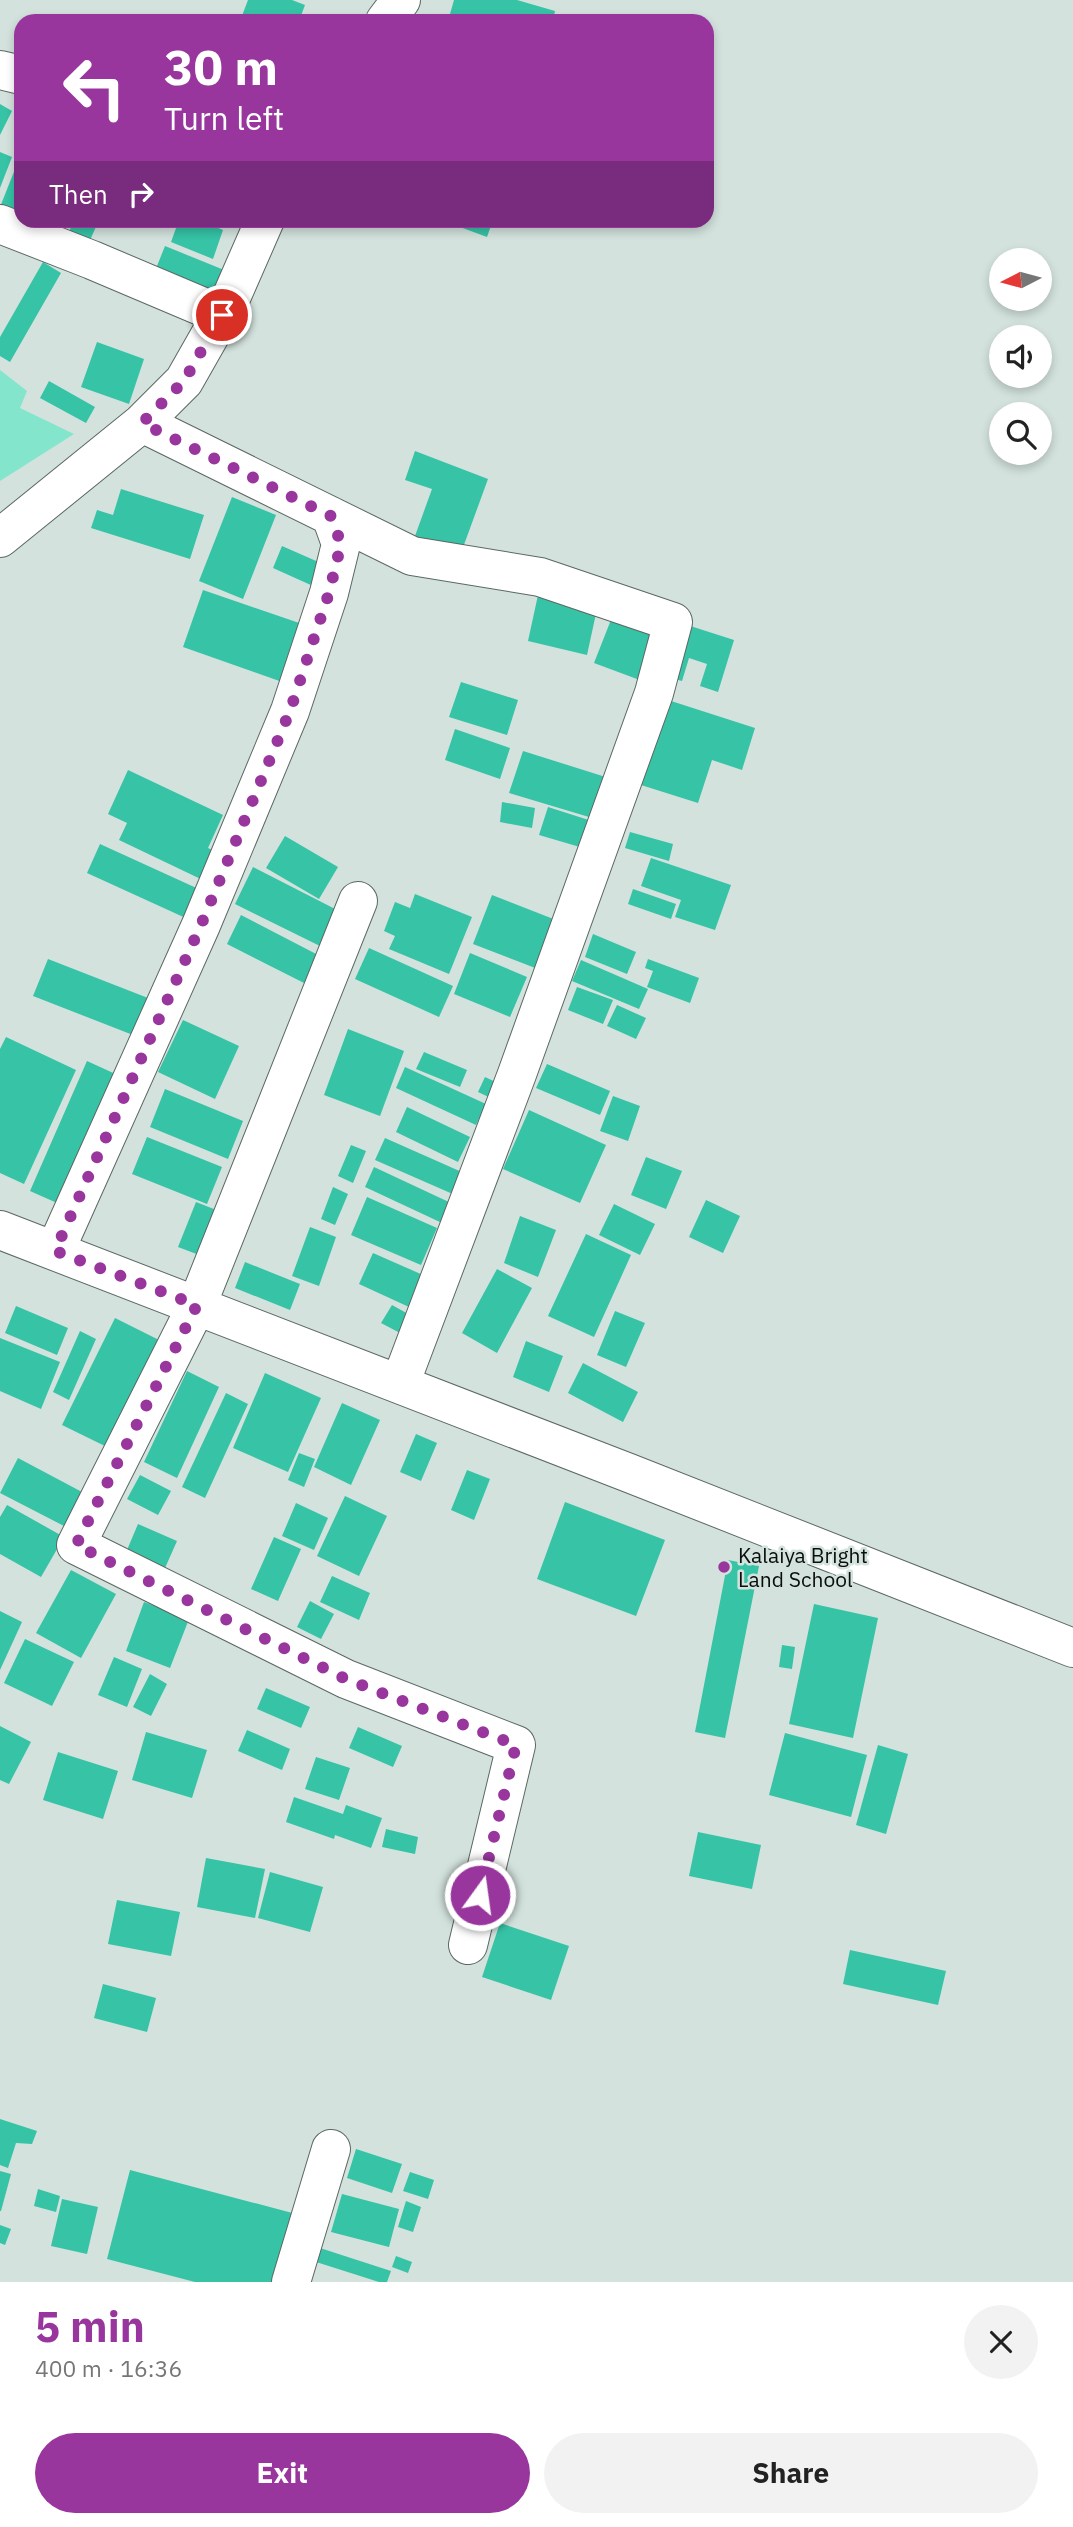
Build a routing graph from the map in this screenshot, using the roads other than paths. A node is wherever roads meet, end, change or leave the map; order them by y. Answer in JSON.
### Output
{"nodes":[{"id":1,"x":401,"y":0,"type":"edge"},
{"id":2,"x":390,"y":14,"type":"edge"},
{"id":3,"x":0,"y":225,"type":"edge"},
{"id":4,"x":261,"y":228,"type":"edge"},
{"id":5,"x":222,"y":315,"type":"junction"},
{"id":6,"x":142,"y":423,"type":"junction"},
{"id":7,"x":331,"y":516,"type":"junction"},
{"id":8,"x":0,"y":538,"type":"edge"},
{"id":9,"x":358,"y":901,"type":"dead end"},
{"id":10,"x":0,"y":1230,"type":"edge"},
{"id":11,"x":55,"y":1251,"type":"junction"},
{"id":12,"x":197,"y":1305,"type":"junction"},
{"id":13,"x":400,"y":1384,"type":"junction"},
{"id":14,"x":1073,"y":1648,"type":"edge"},
{"id":15,"x":468,"y":1945,"type":"dead end"},
{"id":16,"x":331,"y":2149,"type":"dead end"},
{"id":17,"x":291,"y":2282,"type":"edge"}],
"edges":[{"from":1,"to":2,"type":"street"},
{"from":3,"to":5,"type":"street"},
{"from":4,"to":5,"type":"street"},
{"from":5,"to":6,"type":"street"},
{"from":6,"to":7,"type":"street"},
{"from":6,"to":8,"type":"street"},
{"from":7,"to":11,"type":"street"},
{"from":7,"to":13,"type":"street"},
{"from":9,"to":12,"type":"street"},
{"from":10,"to":11,"type":"street"},
{"from":11,"to":12,"type":"street"},
{"from":12,"to":13,"type":"street"},
{"from":12,"to":15,"type":"street"},
{"from":13,"to":14,"type":"street"},
{"from":16,"to":17,"type":"street"}]}
